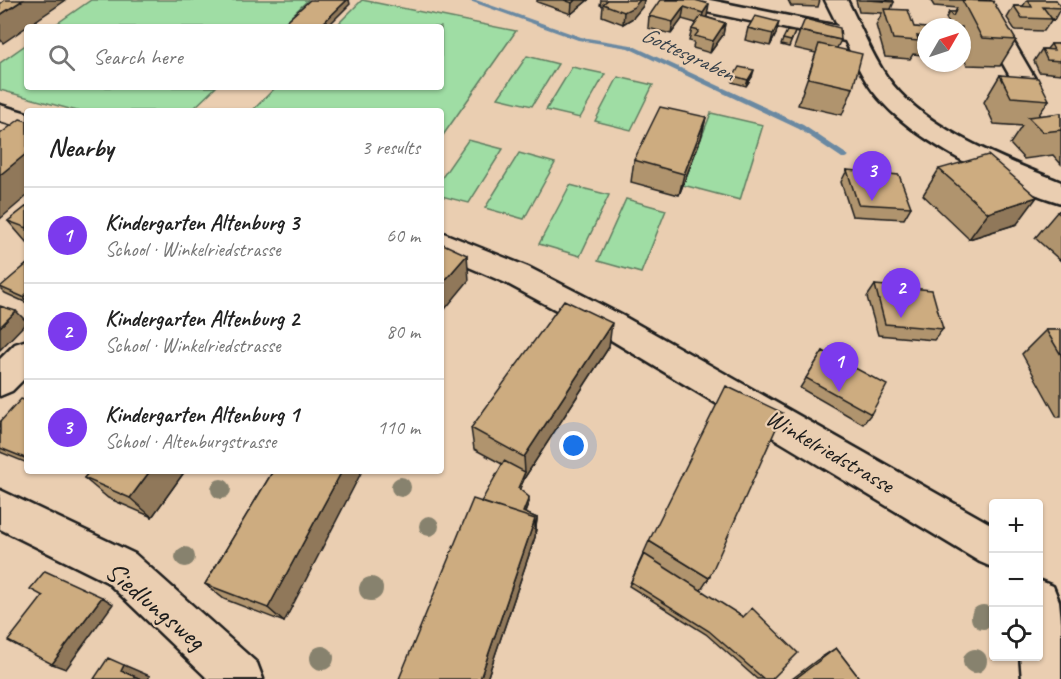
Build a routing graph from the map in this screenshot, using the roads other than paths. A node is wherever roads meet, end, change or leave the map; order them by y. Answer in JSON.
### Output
{"nodes":[{"id":1,"x":678,"y":0,"type":"edge"},
{"id":2,"x":836,"y":0,"type":"edge"},
{"id":3,"x":978,"y":0,"type":"edge"},
{"id":4,"x":852,"y":34,"type":"junction"},
{"id":5,"x":1029,"y":89,"type":"edge"},
{"id":6,"x":0,"y":113,"type":"edge"},
{"id":7,"x":24,"y":120,"type":"edge"},
{"id":8,"x":1061,"y":193,"type":"edge"},
{"id":9,"x":444,"y":244,"type":"edge"},
{"id":10,"x":24,"y":357,"type":"edge"},
{"id":11,"x":0,"y":381,"type":"edge"},
{"id":12,"x":0,"y":509,"type":"edge"},
{"id":13,"x":989,"y":546,"type":"edge"},
{"id":14,"x":1061,"y":589,"type":"edge"},
{"id":15,"x":1043,"y":598,"type":"edge"},
{"id":16,"x":1039,"y":607,"type":"edge"},
{"id":17,"x":241,"y":679,"type":"edge"},
{"id":18,"x":1044,"y":679,"type":"edge"}],
"edges":[{"from":1,"to":4,"type":"street"},
{"from":2,"to":4,"type":"street"},
{"from":3,"to":5,"type":"street"},
{"from":4,"to":8,"type":"street"},
{"from":6,"to":7,"type":"street"},
{"from":9,"to":13,"type":"street","name":"Winkelriedstrasse"},
{"from":10,"to":11,"type":"street"},
{"from":12,"to":17,"type":"street","name":"Siedlungsweg"},
{"from":14,"to":15,"type":"street"},
{"from":16,"to":18,"type":"street"}]}
